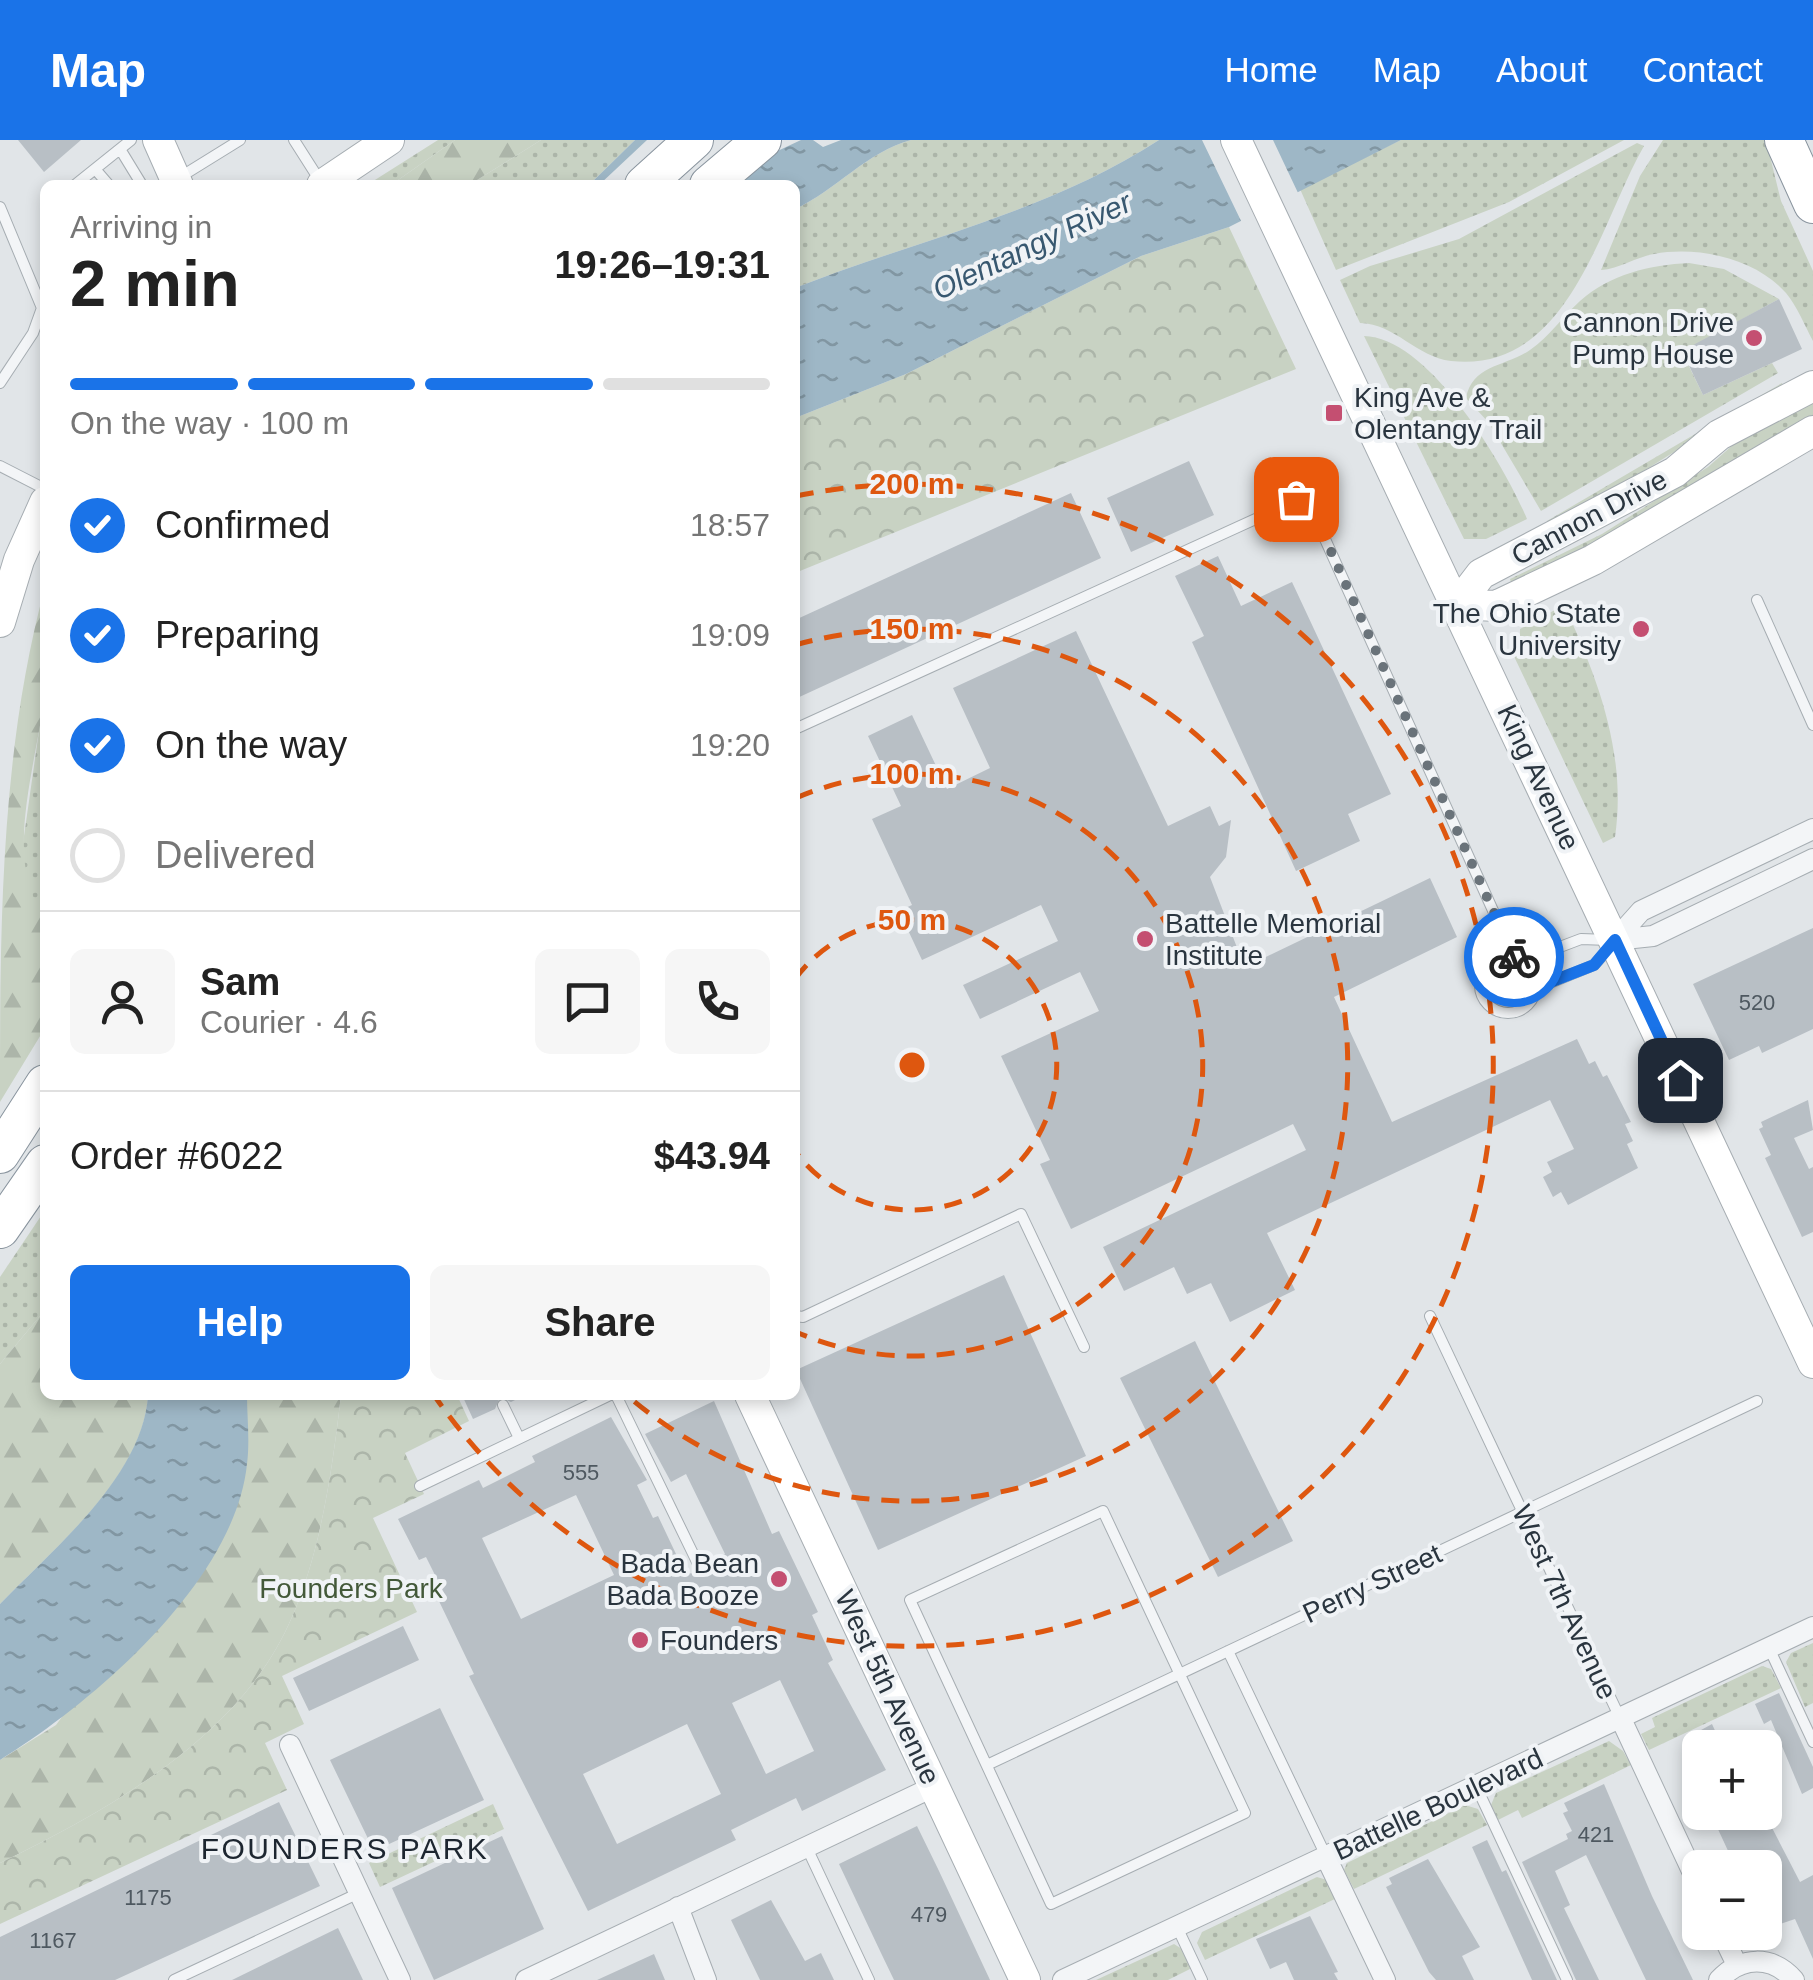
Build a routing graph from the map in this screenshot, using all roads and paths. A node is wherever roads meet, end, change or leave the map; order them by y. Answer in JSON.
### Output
{"nodes":[{"id":1,"x":131,"y":140,"type":"edge"},
{"id":2,"x":240,"y":140,"type":"edge"},
{"id":3,"x":294,"y":140,"type":"edge"},
{"id":4,"x":389,"y":140,"type":"edge"},
{"id":5,"x":694,"y":140,"type":"edge"},
{"id":6,"x":762,"y":140,"type":"edge"},
{"id":7,"x":1236,"y":140,"type":"edge"},
{"id":8,"x":1784,"y":140,"type":"edge"},
{"id":9,"x":219,"y":146,"type":"edge"},
{"id":10,"x":120,"y":149,"type":"junction"},
{"id":11,"x":169,"y":165,"type":"edge"},
{"id":12,"x":95,"y":168,"type":"junction"},
{"id":13,"x":135,"y":174,"type":"junction"},
{"id":14,"x":80,"y":180,"type":"edge"},
{"id":15,"x":105,"y":180,"type":"edge"},
{"id":16,"x":139,"y":180,"type":"edge"},
{"id":17,"x":319,"y":180,"type":"edge"},
{"id":18,"x":329,"y":180,"type":"edge"},
{"id":19,"x":650,"y":180,"type":"edge"},
{"id":20,"x":715,"y":180,"type":"edge"},
{"id":21,"x":1813,"y":204,"type":"edge"},
{"id":22,"x":0,"y":207,"type":"edge"},
{"id":23,"x":40,"y":302,"type":"edge"},
{"id":24,"x":40,"y":325,"type":"edge"},
{"id":25,"x":0,"y":382,"type":"edge"},
{"id":26,"x":1813,"y":386,"type":"edge"},
{"id":27,"x":1813,"y":431,"type":"edge"},
{"id":28,"x":0,"y":466,"type":"edge"},
{"id":29,"x":40,"y":486,"type":"edge"},
{"id":30,"x":40,"y":511,"type":"edge"},
{"id":31,"x":7,"y":572,"type":"edge"},
{"id":32,"x":1757,"y":600,"type":"dead end"},
{"id":33,"x":1458,"y":604,"type":"junction"},
{"id":34,"x":0,"y":622,"type":"edge"},
{"id":35,"x":1813,"y":725,"type":"edge"},
{"id":36,"x":800,"y":727,"type":"edge"},
{"id":37,"x":1813,"y":829,"type":"edge"},
{"id":38,"x":1813,"y":859,"type":"edge"},
{"id":39,"x":1615,"y":940,"type":"junction"},
{"id":40,"x":1518,"y":959,"type":"junction"},
{"id":41,"x":1535,"y":988,"type":"junction"},
{"id":42,"x":38,"y":1095,"type":"edge"},
{"id":43,"x":0,"y":1154,"type":"edge"},
{"id":44,"x":40,"y":1171,"type":"edge"},
{"id":45,"x":0,"y":1229,"type":"edge"},
{"id":46,"x":1430,"y":1316,"type":"dead end"},
{"id":47,"x":800,"y":1317,"type":"edge"},
{"id":48,"x":1084,"y":1346,"type":"dead end"},
{"id":49,"x":1813,"y":1363,"type":"edge"},
{"id":50,"x":602,"y":1400,"type":"edge"},
{"id":51,"x":616,"y":1400,"type":"edge"},
{"id":52,"x":752,"y":1400,"type":"edge"},
{"id":53,"x":1757,"y":1402,"type":"dead end"},
{"id":54,"x":503,"y":1405,"type":"dead end"},
{"id":55,"x":519,"y":1438,"type":"junction"},
{"id":56,"x":420,"y":1486,"type":"dead end"},
{"id":57,"x":1524,"y":1512,"type":"junction"},
{"id":58,"x":699,"y":1566,"type":"dead end"},
{"id":59,"x":1813,"y":1627,"type":"edge"},
{"id":60,"x":1769,"y":1648,"type":"junction"},
{"id":61,"x":1228,"y":1650,"type":"junction"},
{"id":62,"x":1178,"y":1674,"type":"junction"},
{"id":63,"x":1621,"y":1719,"type":"junction"},
{"id":64,"x":1813,"y":1742,"type":"edge"},
{"id":65,"x":290,"y":1745,"type":"dead end"},
{"id":66,"x":986,"y":1765,"type":"junction"},
{"id":67,"x":935,"y":1786,"type":"junction"},
{"id":68,"x":1476,"y":1786,"type":"junction"},
{"id":69,"x":806,"y":1847,"type":"junction"},
{"id":70,"x":1682,"y":1850,"type":"edge"},
{"id":71,"x":1326,"y":1857,"type":"junction"},
{"id":72,"x":359,"y":1893,"type":"junction"},
{"id":73,"x":678,"y":1907,"type":"junction"},
{"id":74,"x":1177,"y":1927,"type":"junction"},
{"id":75,"x":1729,"y":1950,"type":"edge"},
{"id":76,"x":1736,"y":1965,"type":"junction"},
{"id":77,"x":549,"y":1975,"type":"edge"},
{"id":78,"x":710,"y":1975,"type":"edge"},
{"id":79,"x":174,"y":1980,"type":"edge"},
{"id":80,"x":400,"y":1980,"type":"edge"},
{"id":81,"x":526,"y":1980,"type":"edge"},
{"id":82,"x":869,"y":1980,"type":"edge"},
{"id":83,"x":1025,"y":1980,"type":"edge"},
{"id":84,"x":1063,"y":1980,"type":"edge"},
{"id":85,"x":1202,"y":1980,"type":"edge"},
{"id":86,"x":1385,"y":1980,"type":"edge"},
{"id":87,"x":1567,"y":1980,"type":"edge"},
{"id":88,"x":1719,"y":1980,"type":"edge"},
{"id":89,"x":1794,"y":1980,"type":"edge"}],
"edges":[{"from":1,"to":10,"type":"lane"},
{"from":2,"to":9,"type":"lane"},
{"from":3,"to":17,"type":"lane"},
{"from":4,"to":18,"type":"street"},
{"from":5,"to":19,"type":"highway"},
{"from":6,"to":20,"type":"highway"},
{"from":7,"to":33,"type":"street","name":"King Avenue"},
{"from":8,"to":21,"type":"highway"},
{"from":9,"to":11,"type":"lane"},
{"from":10,"to":12,"type":"lane"},
{"from":10,"to":13,"type":"lane"},
{"from":11,"to":13,"type":"lane"},
{"from":12,"to":14,"type":"lane"},
{"from":12,"to":15,"type":"lane"},
{"from":13,"to":16,"type":"lane"},
{"from":22,"to":23,"type":"lane"},
{"from":24,"to":25,"type":"lane"},
{"from":26,"to":33,"type":"street","name":"Cannon Drive"},
{"from":27,"to":33,"type":"street","name":"Cannon Drive"},
{"from":28,"to":29,"type":"lane"},
{"from":30,"to":31,"type":"street"},
{"from":31,"to":34,"type":"street"},
{"from":32,"to":35,"type":"lane"},
{"from":33,"to":39,"type":"street","name":"King Avenue"},
{"from":36,"to":40,"type":"lane"},
{"from":37,"to":39,"type":"street"},
{"from":38,"to":39,"type":"street"},
{"from":39,"to":40,"type":"lane"},
{"from":39,"to":41,"type":"lane"},
{"from":39,"to":49,"type":"street","name":"King Avenue"},
{"from":40,"to":41,"type":"lane"},
{"from":40,"to":41,"type":"lane"},
{"from":42,"to":43,"type":"highway"},
{"from":44,"to":45,"type":"highway"},
{"from":46,"to":57,"type":"lane","name":"West 7th Avenue"},
{"from":47,"to":48,"type":"lane"},
{"from":50,"to":55,"type":"lane"},
{"from":51,"to":58,"type":"lane"},
{"from":52,"to":67,"type":"street","name":"West 5th Avenue"},
{"from":53,"to":57,"type":"lane","name":"Perry Street"},
{"from":54,"to":55,"type":"lane"},
{"from":55,"to":56,"type":"lane"},
{"from":57,"to":61,"type":"lane","name":"Perry Street"},
{"from":57,"to":63,"type":"lane","name":"West 7th Avenue"},
{"from":59,"to":60,"type":"street","name":"Battelle Boulevard"},
{"from":60,"to":63,"type":"street","name":"Battelle Boulevard"},
{"from":60,"to":64,"type":"lane"},
{"from":61,"to":62,"type":"lane","name":"Perry Street"},
{"from":61,"to":71,"type":"lane"},
{"from":62,"to":66,"type":"lane","name":"Perry Street"},
{"from":62,"to":66,"type":"lane"},
{"from":62,"to":66,"type":"lane"},
{"from":63,"to":68,"type":"street","name":"Battelle Boulevard"},
{"from":63,"to":70,"type":"street","name":"West 7th Avenue"},
{"from":65,"to":72,"type":"street"},
{"from":67,"to":69,"type":"street"},
{"from":67,"to":83,"type":"street","name":"West 5th Avenue"},
{"from":68,"to":71,"type":"street","name":"Battelle Boulevard"},
{"from":68,"to":87,"type":"lane"},
{"from":69,"to":73,"type":"street"},
{"from":69,"to":82,"type":"lane"},
{"from":71,"to":74,"type":"street","name":"Battelle Boulevard"},
{"from":71,"to":86,"type":"street"},
{"from":72,"to":79,"type":"lane"},
{"from":72,"to":80,"type":"street"},
{"from":73,"to":77,"type":"street"},
{"from":73,"to":78,"type":"street"},
{"from":74,"to":84,"type":"street","name":"Battelle Boulevard"},
{"from":74,"to":85,"type":"lane"},
{"from":75,"to":76,"type":"street"},
{"from":76,"to":88,"type":"street"},
{"from":76,"to":89,"type":"street"},
{"from":77,"to":81,"type":"street"}]}
